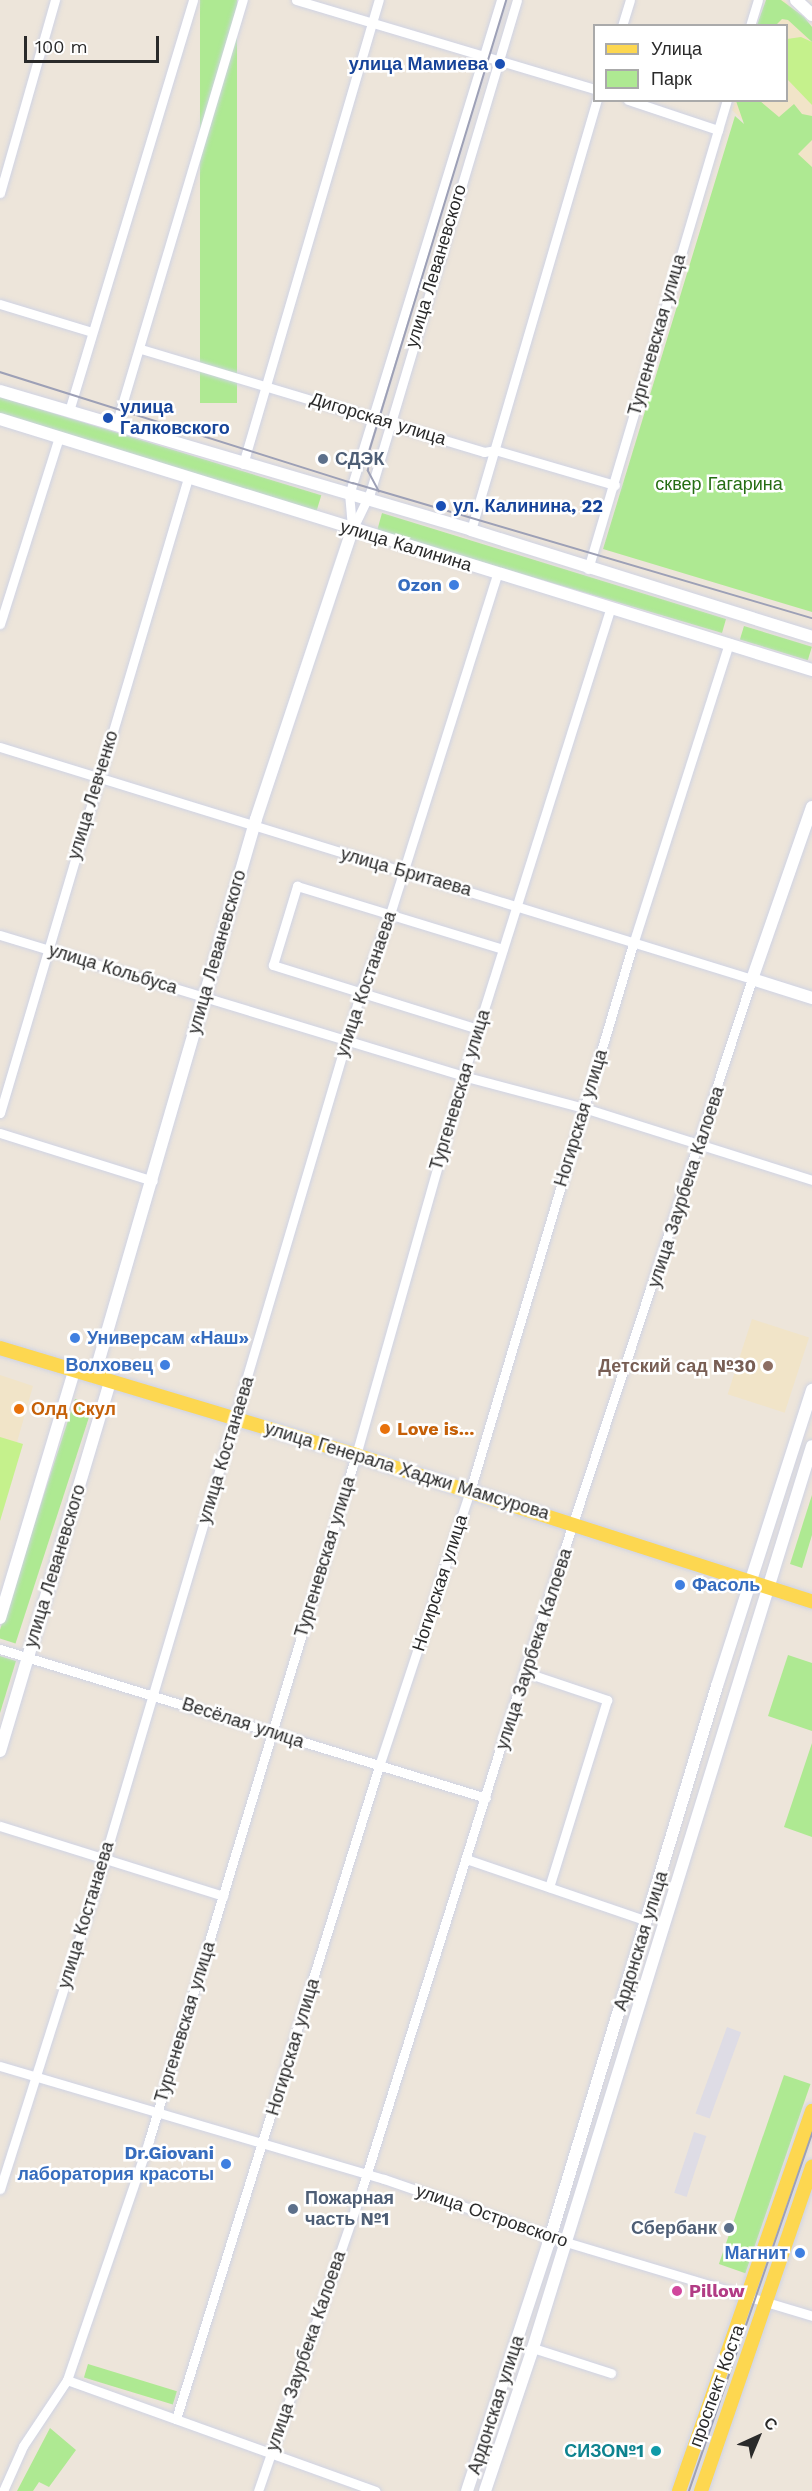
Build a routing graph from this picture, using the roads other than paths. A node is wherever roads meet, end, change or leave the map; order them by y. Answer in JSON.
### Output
{"nodes":[{"id":1,"x":55,"y":0,"type":"edge"},
{"id":2,"x":193,"y":0,"type":"edge"},
{"id":3,"x":243,"y":0,"type":"edge"},
{"id":4,"x":296,"y":0,"type":"edge"},
{"id":5,"x":379,"y":0,"type":"edge"},
{"id":6,"x":501,"y":0,"type":"edge"},
{"id":7,"x":517,"y":0,"type":"edge"},
{"id":8,"x":630,"y":0,"type":"edge"},
{"id":9,"x":758,"y":0,"type":"edge"},
{"id":10,"x":796,"y":0,"type":"edge"},
{"id":11,"x":812,"y":15,"type":"edge"},
{"id":12,"x":372,"y":24,"type":"junction"},
{"id":13,"x":623,"y":24,"type":"edge"},
{"id":14,"x":751,"y":24,"type":"edge"},
{"id":15,"x":486,"y":57,"type":"junction"},
{"id":16,"x":499,"y":62,"type":"junction"},
{"id":17,"x":593,"y":89,"type":"edge"},
{"id":18,"x":596,"y":102,"type":"edge"},
{"id":19,"x":634,"y":102,"type":"edge"},
{"id":20,"x":726,"y":102,"type":"edge"},
{"id":21,"x":718,"y":130,"type":"junction"},
{"id":22,"x":0,"y":193,"type":"edge"},
{"id":23,"x":0,"y":304,"type":"edge"},
{"id":24,"x":92,"y":332,"type":"junction"},
{"id":25,"x":141,"y":349,"type":"junction"},
{"id":26,"x":263,"y":387,"type":"junction"},
{"id":27,"x":0,"y":391,"type":"edge"},
{"id":28,"x":69,"y":411,"type":"junction"},
{"id":29,"x":375,"y":417,"type":"junction"},
{"id":30,"x":0,"y":419,"type":"edge"},
{"id":31,"x":389,"y":422,"type":"junction"},
{"id":32,"x":116,"y":425,"type":"junction"},
{"id":33,"x":59,"y":437,"type":"junction"},
{"id":34,"x":495,"y":450,"type":"junction"},
{"id":35,"x":243,"y":464,"type":"junction"},
{"id":36,"x":188,"y":478,"type":"junction"},
{"id":37,"x":615,"y":485,"type":"junction"},
{"id":38,"x":349,"y":495,"type":"junction"},
{"id":39,"x":367,"y":501,"type":"junction"},
{"id":40,"x":352,"y":530,"type":"junction"},
{"id":41,"x":471,"y":530,"type":"junction"},
{"id":42,"x":588,"y":569,"type":"junction"},
{"id":43,"x":497,"y":574,"type":"junction"},
{"id":44,"x":611,"y":608,"type":"junction"},
{"id":45,"x":0,"y":624,"type":"edge"},
{"id":46,"x":812,"y":637,"type":"edge"},
{"id":47,"x":729,"y":643,"type":"junction"},
{"id":48,"x":812,"y":670,"type":"edge"},
{"id":49,"x":0,"y":747,"type":"edge"},
{"id":50,"x":98,"y":779,"type":"junction"},
{"id":51,"x":812,"y":807,"type":"edge"},
{"id":52,"x":254,"y":828,"type":"junction"},
{"id":53,"x":402,"y":871,"type":"junction"},
{"id":54,"x":520,"y":906,"type":"junction"},
{"id":55,"x":390,"y":914,"type":"junction"},
{"id":56,"x":0,"y":935,"type":"edge"},
{"id":57,"x":633,"y":944,"type":"junction"},
{"id":58,"x":46,"y":948,"type":"junction"},
{"id":59,"x":503,"y":949,"type":"junction"},
{"id":60,"x":752,"y":979,"type":"junction"},
{"id":61,"x":361,"y":991,"type":"junction"},
{"id":62,"x":203,"y":998,"type":"junction"},
{"id":63,"x":812,"y":998,"type":"edge"},
{"id":64,"x":478,"y":1029,"type":"junction"},
{"id":65,"x":346,"y":1039,"type":"junction"},
{"id":66,"x":462,"y":1076,"type":"junction"},
{"id":67,"x":584,"y":1108,"type":"junction"},
{"id":68,"x":0,"y":1113,"type":"edge"},
{"id":69,"x":0,"y":1133,"type":"edge"},
{"id":70,"x":700,"y":1145,"type":"junction"},
{"id":71,"x":812,"y":1180,"type":"edge"},
{"id":72,"x":153,"y":1181,"type":"junction"},
{"id":73,"x":0,"y":1348,"type":"edge"},
{"id":74,"x":74,"y":1371,"type":"junction"},
{"id":75,"x":94,"y":1377,"type":"junction"},
{"id":76,"x":110,"y":1381,"type":"junction"},
{"id":77,"x":812,"y":1390,"type":"edge"},
{"id":78,"x":236,"y":1419,"type":"junction"},
{"id":79,"x":812,"y":1446,"type":"edge"},
{"id":80,"x":356,"y":1455,"type":"junction"},
{"id":81,"x":470,"y":1491,"type":"junction"},
{"id":82,"x":576,"y":1523,"type":"junction"},
{"id":83,"x":751,"y":1581,"type":"junction"},
{"id":84,"x":766,"y":1586,"type":"junction"},
{"id":85,"x":812,"y":1601,"type":"edge"},
{"id":86,"x":0,"y":1617,"type":"edge"},
{"id":87,"x":0,"y":1649,"type":"edge"},
{"id":88,"x":28,"y":1657,"type":"junction"},
{"id":89,"x":524,"y":1672,"type":"junction"},
{"id":90,"x":153,"y":1695,"type":"junction"},
{"id":91,"x":272,"y":1732,"type":"junction"},
{"id":92,"x":0,"y":1751,"type":"edge"},
{"id":93,"x":379,"y":1766,"type":"junction"},
{"id":94,"x":486,"y":1798,"type":"junction"},
{"id":95,"x":0,"y":1827,"type":"edge"},
{"id":96,"x":104,"y":1858,"type":"junction"},
{"id":97,"x":466,"y":1859,"type":"junction"},
{"id":98,"x":549,"y":1887,"type":"junction"},
{"id":99,"x":223,"y":1896,"type":"junction"},
{"id":100,"x":647,"y":1922,"type":"junction"},
{"id":101,"x":0,"y":2066,"type":"edge"},
{"id":102,"x":36,"y":2077,"type":"junction"},
{"id":103,"x":812,"y":2111,"type":"edge"},
{"id":104,"x":157,"y":2115,"type":"junction"},
{"id":105,"x":263,"y":2144,"type":"junction"},
{"id":106,"x":812,"y":2166,"type":"edge"},
{"id":107,"x":366,"y":2174,"type":"junction"},
{"id":108,"x":0,"y":2189,"type":"edge"},
{"id":109,"x":551,"y":2237,"type":"junction"},
{"id":110,"x":566,"y":2242,"type":"junction"},
{"id":111,"x":750,"y":2296,"type":"junction"},
{"id":112,"x":768,"y":2302,"type":"junction"},
{"id":113,"x":812,"y":2316,"type":"edge"},
{"id":114,"x":533,"y":2348,"type":"junction"},
{"id":115,"x":611,"y":2373,"type":"dead end"},
{"id":116,"x":67,"y":2380,"type":"junction"},
{"id":117,"x":176,"y":2419,"type":"junction"},
{"id":118,"x":271,"y":2450,"type":"junction"},
{"id":119,"x":3,"y":2491,"type":"edge"},
{"id":120,"x":258,"y":2491,"type":"edge"},
{"id":121,"x":376,"y":2491,"type":"edge"},
{"id":122,"x":467,"y":2491,"type":"edge"},
{"id":123,"x":485,"y":2491,"type":"edge"},
{"id":124,"x":679,"y":2491,"type":"edge"},
{"id":125,"x":701,"y":2491,"type":"edge"}],
"edges":[{"from":1,"to":22,"type":"street"},
{"from":2,"to":24,"type":"street"},
{"from":3,"to":25,"type":"street"},
{"from":4,"to":12,"type":"street"},
{"from":5,"to":12,"type":"street"},
{"from":6,"to":15,"type":"street","name":"улица Леваневского"},
{"from":7,"to":16,"type":"street","name":"улица Леваневского"},
{"from":8,"to":13,"type":"street"},
{"from":9,"to":14,"type":"street"},
{"from":10,"to":11,"type":"main road"},
{"from":12,"to":15,"type":"street"},
{"from":12,"to":26,"type":"street"},
{"from":15,"to":16,"type":"street"},
{"from":15,"to":29,"type":"street","name":"улица Леваневского"},
{"from":16,"to":17,"type":"street"},
{"from":16,"to":31,"type":"street","name":"улица Леваневского"},
{"from":18,"to":34,"type":"street"},
{"from":19,"to":21,"type":"street"},
{"from":20,"to":21,"type":"street","name":"Тургеневская улица"},
{"from":21,"to":37,"type":"street","name":"Тургеневская улица"},
{"from":23,"to":24,"type":"street"},
{"from":24,"to":28,"type":"street"},
{"from":25,"to":26,"type":"street","name":"Дигорская улица"},
{"from":25,"to":32,"type":"street"},
{"from":26,"to":29,"type":"street","name":"Дигорская улица"},
{"from":26,"to":35,"type":"street"},
{"from":27,"to":28,"type":"main road","name":"улица Калинина"},
{"from":28,"to":32,"type":"main road","name":"улица Калинина"},
{"from":29,"to":31,"type":"street","name":"Дигорская улица"},
{"from":29,"to":38,"type":"street","name":"улица Леваневского"},
{"from":30,"to":33,"type":"main road","name":"улица Калинина"},
{"from":31,"to":34,"type":"street","name":"Дигорская улица"},
{"from":31,"to":39,"type":"street","name":"улица Леваневского"},
{"from":32,"to":35,"type":"main road","name":"улица Калинина"},
{"from":33,"to":36,"type":"main road","name":"улица Калинина"},
{"from":33,"to":45,"type":"street"},
{"from":34,"to":37,"type":"street","name":"Дигорская улица"},
{"from":34,"to":41,"type":"street"},
{"from":35,"to":38,"type":"main road","name":"улица Калинина"},
{"from":36,"to":40,"type":"main road","name":"улица Калинина"},
{"from":36,"to":50,"type":"street","name":"улица Левченко"},
{"from":37,"to":42,"type":"street","name":"Тургеневская улица"},
{"from":38,"to":39,"type":"main road","name":"улица Калинина"},
{"from":38,"to":40,"type":"street","name":"улица Леваневского"},
{"from":39,"to":40,"type":"street","name":"улица Леваневского"},
{"from":39,"to":41,"type":"main road","name":"улица Калинина"},
{"from":40,"to":43,"type":"main road","name":"улица Калинина"},
{"from":40,"to":52,"type":"main road","name":"улица Леваневского"},
{"from":41,"to":42,"type":"main road","name":"улица Калинина"},
{"from":42,"to":46,"type":"main road","name":"улица Калинина"},
{"from":43,"to":44,"type":"main road","name":"улица Калинина"},
{"from":43,"to":53,"type":"street","name":"улица Костанаева"},
{"from":44,"to":47,"type":"main road","name":"улица Калинина"},
{"from":44,"to":54,"type":"street","name":"Тургеневская улица"},
{"from":47,"to":48,"type":"main road","name":"улица Калинина"},
{"from":47,"to":57,"type":"street","name":"Ногирская улица"},
{"from":49,"to":50,"type":"street","name":"улица Бритаева"},
{"from":50,"to":52,"type":"street","name":"улица Бритаева"},
{"from":50,"to":58,"type":"street","name":"улица Левченко"},
{"from":51,"to":60,"type":"main road","name":"улица Заурбека Калоева"},
{"from":52,"to":53,"type":"street","name":"улица Бритаева"},
{"from":52,"to":62,"type":"main road","name":"улица Леваневского"},
{"from":53,"to":54,"type":"street","name":"улица Бритаева"},
{"from":53,"to":55,"type":"street","name":"улица Костанаева"},
{"from":54,"to":57,"type":"street","name":"улица Бритаева"},
{"from":54,"to":59,"type":"street","name":"Тургеневская улица"},
{"from":55,"to":59,"type":"street"},
{"from":55,"to":61,"type":"street","name":"улица Костанаева"},
{"from":55,"to":61,"type":"street"},
{"from":56,"to":58,"type":"street","name":"улица Кольбуса"},
{"from":57,"to":60,"type":"street","name":"улица Бритаева"},
{"from":57,"to":67,"type":"street","name":"Ногирская улица"},
{"from":58,"to":62,"type":"street","name":"улица Кольбуса"},
{"from":58,"to":68,"type":"street","name":"улица Левченко"},
{"from":59,"to":64,"type":"street","name":"Тургеневская улица"},
{"from":60,"to":63,"type":"main road","name":"улица Бритаева"},
{"from":60,"to":70,"type":"street","name":"улица Заурбека Калоева"},
{"from":61,"to":64,"type":"street"},
{"from":61,"to":65,"type":"street","name":"улица Костанаева"},
{"from":62,"to":65,"type":"street","name":"улица Кольбуса"},
{"from":62,"to":72,"type":"main road","name":"улица Леваневского"},
{"from":64,"to":66,"type":"street","name":"Тургеневская улица"},
{"from":65,"to":66,"type":"street","name":"улица Кольбуса"},
{"from":65,"to":78,"type":"street","name":"улица Костанаева"},
{"from":66,"to":67,"type":"street","name":"улица Кольбуса"},
{"from":66,"to":80,"type":"street","name":"Тургеневская улица"},
{"from":67,"to":70,"type":"street","name":"улица Кольбуса"},
{"from":67,"to":81,"type":"street","name":"Ногирская улица"},
{"from":69,"to":72,"type":"street"},
{"from":70,"to":71,"type":"street","name":"улица Кольбуса"},
{"from":70,"to":82,"type":"street","name":"улица Заурбека Калоева"},
{"from":72,"to":75,"type":"main road","name":"улица Леваневского"},
{"from":73,"to":74,"type":"main road","name":"улица Генерала Хаджи Мамсурова"},
{"from":74,"to":75,"type":"main road","name":"улица Генерала Хаджи Мамсурова"},
{"from":74,"to":86,"type":"main road","name":"улица Леваневского"},
{"from":75,"to":76,"type":"main road","name":"улица Генерала Хаджи Мамсурова"},
{"from":76,"to":78,"type":"main road","name":"улица Генерала Хаджи Мамсурова"},
{"from":76,"to":88,"type":"main road","name":"улица Леваневского"},
{"from":77,"to":83,"type":"main road","name":"Ардонская улица"},
{"from":78,"to":80,"type":"main road","name":"улица Генерала Хаджи Мамсурова"},
{"from":78,"to":90,"type":"street","name":"улица Костанаева"},
{"from":79,"to":84,"type":"main road","name":"Ардонская улица"},
{"from":80,"to":81,"type":"main road","name":"улица Генерала Хаджи Мамсурова"},
{"from":80,"to":91,"type":"street","name":"Тургеневская улица"},
{"from":81,"to":82,"type":"main road","name":"улица Генерала Хаджи Мамсурова"},
{"from":81,"to":93,"type":"street","name":"Ногирская улица"},
{"from":82,"to":83,"type":"main road","name":"улица Генерала Хаджи Мамсурова"},
{"from":82,"to":89,"type":"street","name":"улица Заурбека Калоева"},
{"from":83,"to":84,"type":"main road","name":"улица Генерала Хаджи Мамсурова"},
{"from":83,"to":100,"type":"main road","name":"Ардонская улица"},
{"from":84,"to":85,"type":"main road","name":"улица Генерала Хаджи Мамсурова"},
{"from":84,"to":110,"type":"main road","name":"Ардонская улица"},
{"from":87,"to":88,"type":"street","name":"Весёлая улица"},
{"from":88,"to":90,"type":"street","name":"Весёлая улица"},
{"from":88,"to":92,"type":"main road","name":"улица Леваневского"},
{"from":89,"to":94,"type":"street","name":"улица Заурбека Калоева"},
{"from":89,"to":98,"type":"street"},
{"from":90,"to":91,"type":"street","name":"Весёлая улица"},
{"from":90,"to":96,"type":"street","name":"улица Костанаева"},
{"from":91,"to":93,"type":"street","name":"Весёлая улица"},
{"from":91,"to":99,"type":"street","name":"Тургеневская улица"},
{"from":93,"to":94,"type":"street","name":"Весёлая улица"},
{"from":93,"to":105,"type":"street","name":"Ногирская улица"},
{"from":94,"to":97,"type":"street","name":"улица Заурбека Калоева"},
{"from":95,"to":96,"type":"street"},
{"from":96,"to":99,"type":"street"},
{"from":96,"to":102,"type":"street","name":"улица Костанаева"},
{"from":97,"to":98,"type":"street"},
{"from":97,"to":107,"type":"street","name":"улица Заурбека Калоева"},
{"from":98,"to":100,"type":"street"},
{"from":99,"to":104,"type":"street","name":"Тургеневская улица"},
{"from":100,"to":109,"type":"main road","name":"Ардонская улица"},
{"from":101,"to":102,"type":"street","name":"улица Островского"},
{"from":102,"to":104,"type":"street","name":"улица Островского"},
{"from":102,"to":108,"type":"street","name":"улица Костанаева"},
{"from":103,"to":111,"type":"main road","name":"проспект Коста"},
{"from":104,"to":105,"type":"street","name":"улица Островского"},
{"from":104,"to":116,"type":"street","name":"Тургеневская улица"},
{"from":105,"to":107,"type":"street","name":"улица Островского"},
{"from":105,"to":117,"type":"street","name":"Ногирская улица"},
{"from":106,"to":112,"type":"main road","name":"проспект Коста"},
{"from":107,"to":109,"type":"street","name":"улица Островского"},
{"from":107,"to":118,"type":"street","name":"улица Заурбека Калоева"},
{"from":109,"to":110,"type":"street","name":"улица Островского"},
{"from":109,"to":122,"type":"main road","name":"Ардонская улица"},
{"from":110,"to":111,"type":"street","name":"улица Островского"},
{"from":110,"to":114,"type":"main road","name":"Ардонская улица"},
{"from":111,"to":112,"type":"street","name":"улица Островского"},
{"from":111,"to":124,"type":"main road","name":"проспект Коста"},
{"from":112,"to":113,"type":"street","name":"улица Островского"},
{"from":112,"to":125,"type":"main road","name":"проспект Коста"},
{"from":114,"to":115,"type":"street"},
{"from":114,"to":123,"type":"main road","name":"Ардонская улица"},
{"from":116,"to":117,"type":"street"},
{"from":116,"to":119,"type":"street","name":"Тургеневская улица"},
{"from":117,"to":118,"type":"street"},
{"from":118,"to":120,"type":"street","name":"улица Заурбека Калоева"},
{"from":118,"to":121,"type":"street"}]}
